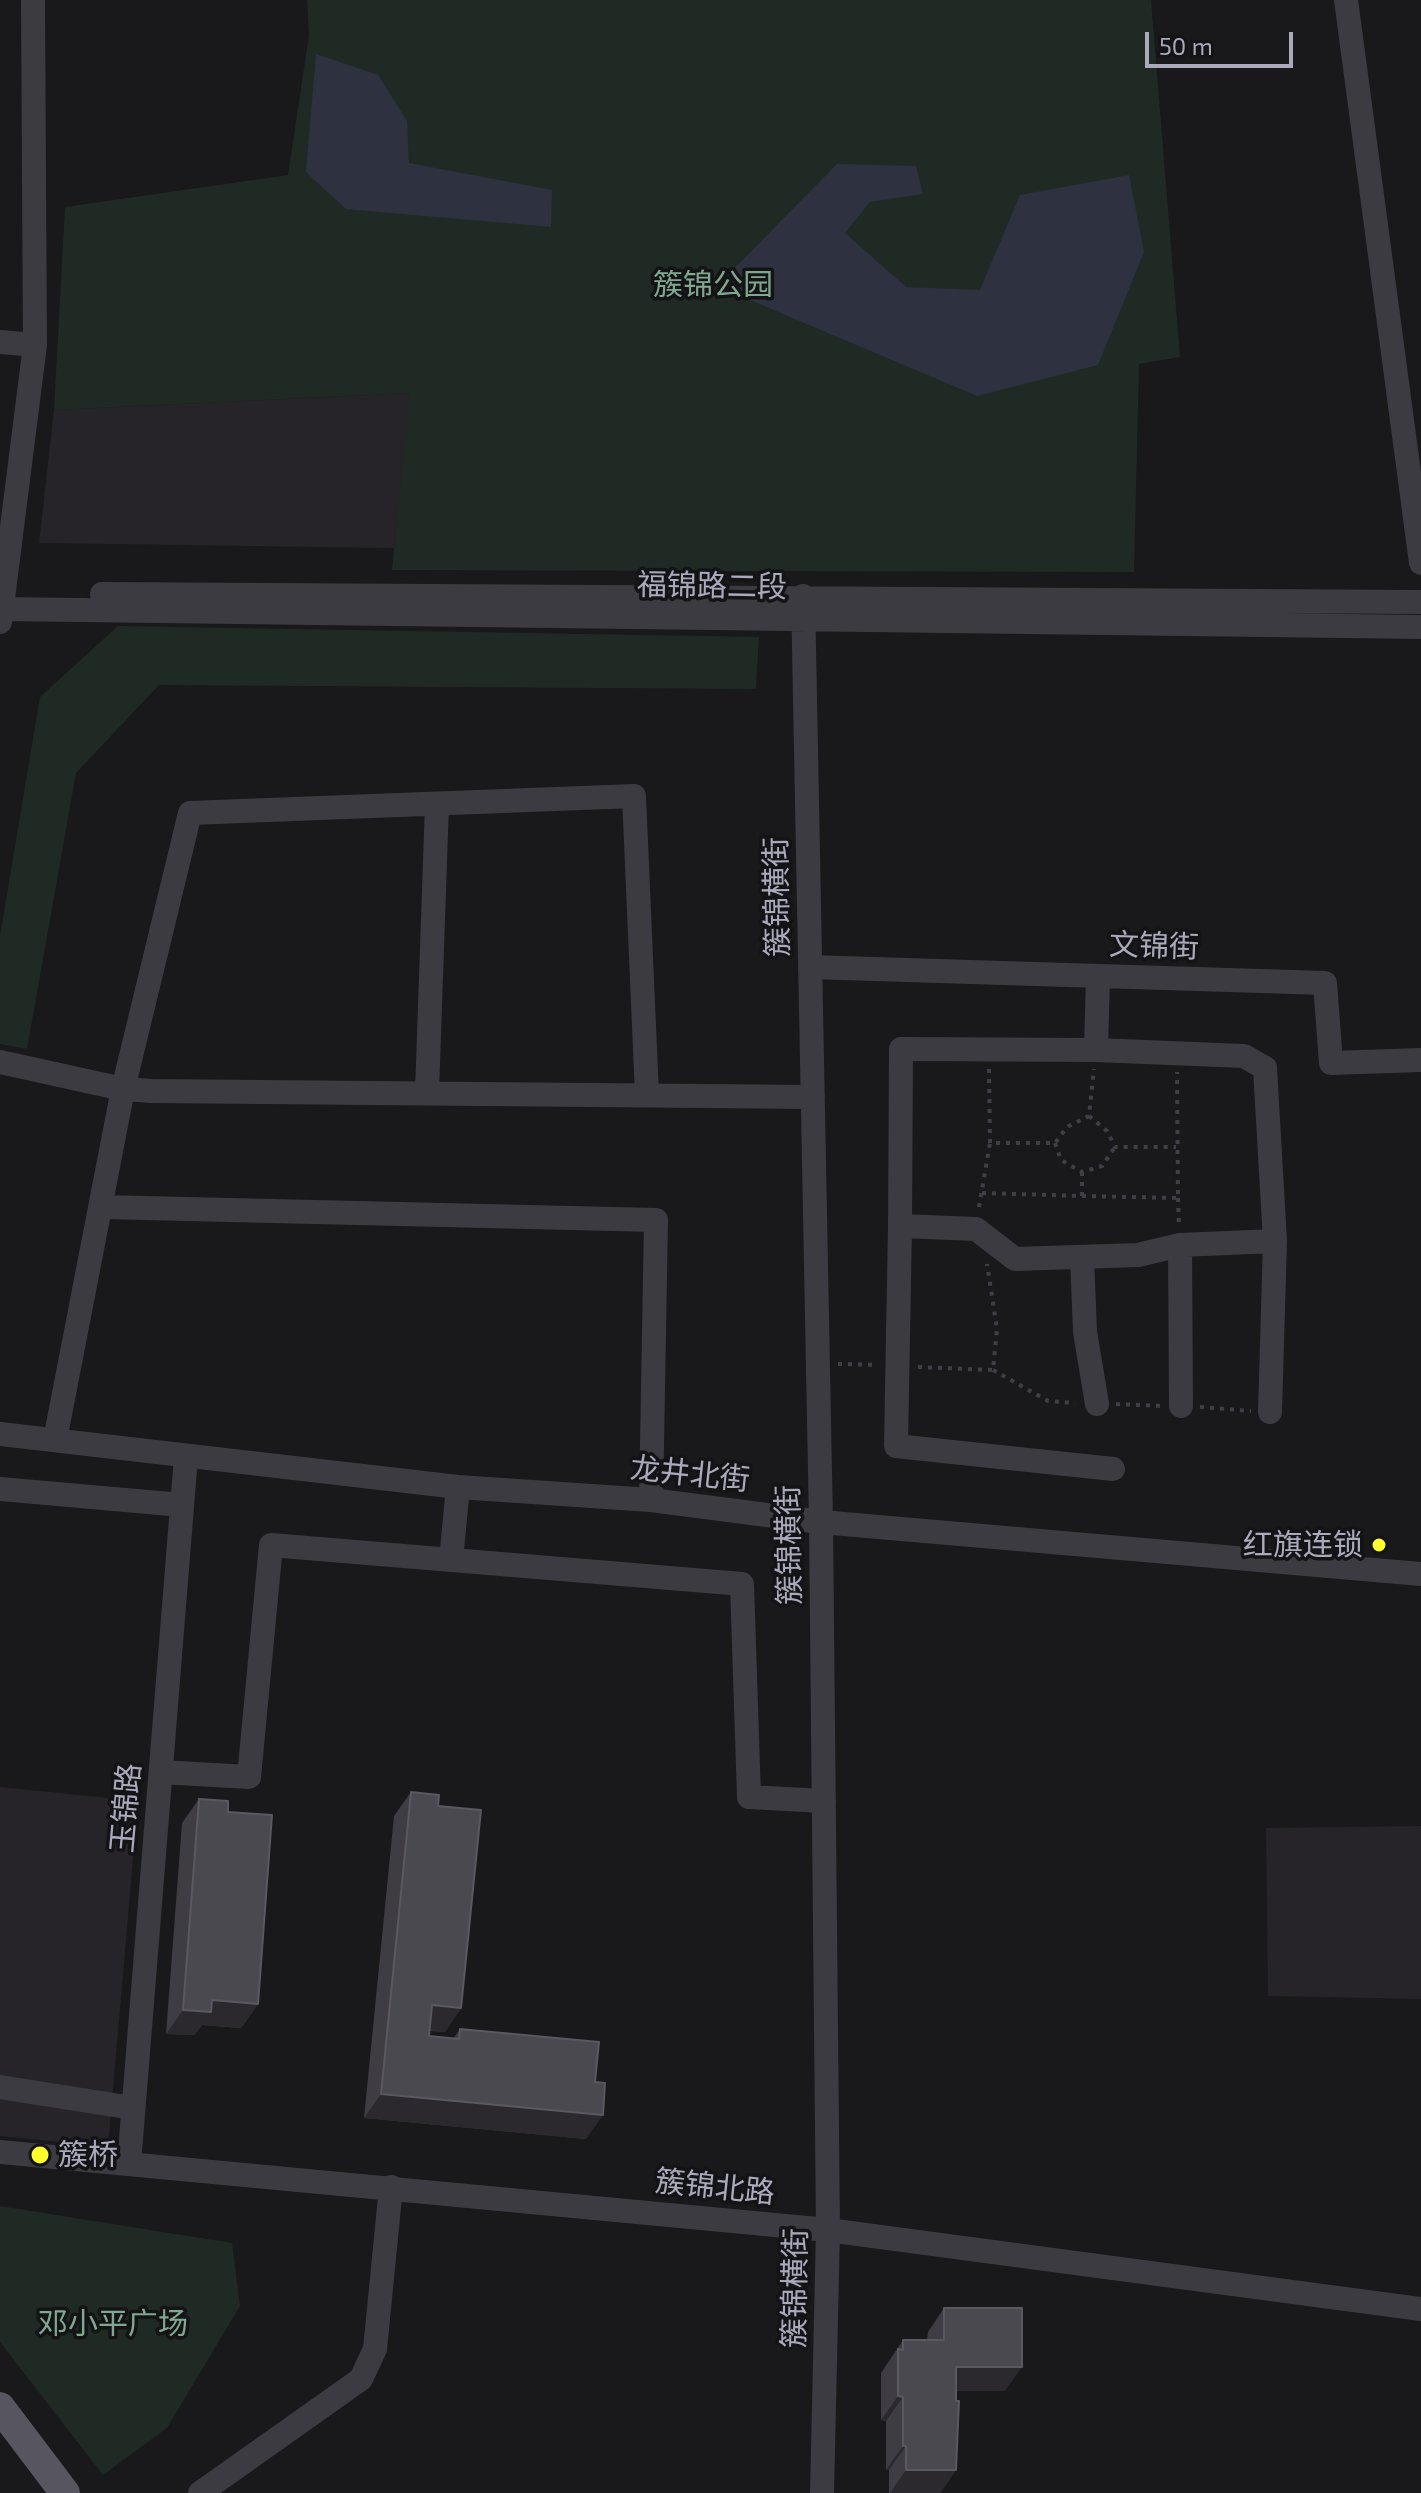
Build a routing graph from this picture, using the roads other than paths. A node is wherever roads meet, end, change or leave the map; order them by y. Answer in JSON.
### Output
{"nodes":[{"id":1,"x":33,"y":0,"type":"edge"},
{"id":2,"x":1346,"y":0,"type":"edge"},
{"id":3,"x":0,"y":342,"type":"edge"},
{"id":4,"x":35,"y":345,"type":"junction"},
{"id":5,"x":1421,"y":563,"type":"edge"},
{"id":6,"x":1421,"y":602,"type":"edge"},
{"id":7,"x":1,"y":606,"type":"edge"},
{"id":8,"x":803,"y":607,"type":"junction"},
{"id":9,"x":1421,"y":627,"type":"edge"},
{"id":10,"x":437,"y":804,"type":"junction"},
{"id":11,"x":810,"y":967,"type":"junction"},
{"id":12,"x":1098,"y":976,"type":"junction"},
{"id":13,"x":1096,"y":1050,"type":"junction"},
{"id":14,"x":1421,"y":1060,"type":"edge"},
{"id":15,"x":0,"y":1062,"type":"edge"},
{"id":16,"x":123,"y":1089,"type":"junction"},
{"id":17,"x":427,"y":1092,"type":"junction"},
{"id":18,"x":647,"y":1095,"type":"junction"},
{"id":19,"x":813,"y":1097,"type":"junction"},
{"id":20,"x":102,"y":1207,"type":"junction"},
{"id":21,"x":900,"y":1226,"type":"junction"},
{"id":22,"x":1275,"y":1241,"type":"junction"},
{"id":23,"x":1180,"y":1245,"type":"junction"},
{"id":24,"x":1082,"y":1257,"type":"junction"},
{"id":25,"x":1097,"y":1404,"type":"dead end"},
{"id":26,"x":1181,"y":1406,"type":"dead end"},
{"id":27,"x":1270,"y":1412,"type":"dead end"},
{"id":28,"x":0,"y":1434,"type":"edge"},
{"id":29,"x":55,"y":1440,"type":"junction"},
{"id":30,"x":186,"y":1457,"type":"junction"},
{"id":31,"x":1113,"y":1469,"type":"dead end"},
{"id":32,"x":458,"y":1487,"type":"junction"},
{"id":33,"x":0,"y":1489,"type":"edge"},
{"id":34,"x":651,"y":1500,"type":"junction"},
{"id":35,"x":182,"y":1505,"type":"junction"},
{"id":36,"x":821,"y":1522,"type":"junction"},
{"id":37,"x":451,"y":1560,"type":"junction"},
{"id":38,"x":1421,"y":1574,"type":"edge"},
{"id":39,"x":161,"y":1772,"type":"junction"},
{"id":40,"x":824,"y":1801,"type":"junction"},
{"id":41,"x":0,"y":2087,"type":"edge"},
{"id":42,"x":133,"y":2108,"type":"junction"},
{"id":43,"x":0,"y":2152,"type":"edge"},
{"id":44,"x":129,"y":2164,"type":"junction"},
{"id":45,"x":391,"y":2187,"type":"junction"},
{"id":46,"x":828,"y":2230,"type":"junction"},
{"id":47,"x":1421,"y":2309,"type":"edge"},
{"id":48,"x":0,"y":2407,"type":"edge"},
{"id":49,"x":65,"y":2493,"type":"edge"},
{"id":50,"x":200,"y":2493,"type":"edge"},
{"id":51,"x":822,"y":2493,"type":"edge"}],
"edges":[{"from":1,"to":4,"type":"street"},
{"from":2,"to":5,"type":"street"},
{"from":3,"to":4,"type":"street"},
{"from":4,"to":7,"type":"street"},
{"from":6,"to":8,"type":"street","name":"福锦路二段"},
{"from":7,"to":8,"type":"street","name":"福锦路二段"},
{"from":8,"to":9,"type":"street","name":"福锦路二段"},
{"from":8,"to":11,"type":"street","name":"簇锦横街"},
{"from":10,"to":16,"type":"street"},
{"from":10,"to":17,"type":"street"},
{"from":10,"to":18,"type":"street"},
{"from":11,"to":12,"type":"street","name":"文锦街"},
{"from":11,"to":19,"type":"street","name":"簇锦横街"},
{"from":12,"to":13,"type":"street"},
{"from":12,"to":14,"type":"street","name":"文锦街"},
{"from":13,"to":21,"type":"street"},
{"from":13,"to":22,"type":"street"},
{"from":15,"to":16,"type":"street"},
{"from":16,"to":17,"type":"street"},
{"from":16,"to":20,"type":"street"},
{"from":17,"to":18,"type":"street"},
{"from":18,"to":19,"type":"street"},
{"from":19,"to":36,"type":"street","name":"簇锦横街"},
{"from":20,"to":29,"type":"street"},
{"from":20,"to":34,"type":"street"},
{"from":21,"to":24,"type":"street"},
{"from":21,"to":31,"type":"street"},
{"from":22,"to":23,"type":"street"},
{"from":22,"to":27,"type":"street"},
{"from":23,"to":24,"type":"street"},
{"from":23,"to":26,"type":"street"},
{"from":24,"to":25,"type":"street"},
{"from":28,"to":29,"type":"street","name":"龙井北街"},
{"from":29,"to":30,"type":"street","name":"龙井北街"},
{"from":30,"to":32,"type":"street","name":"龙井北街"},
{"from":30,"to":35,"type":"street","name":"玉锦路"},
{"from":32,"to":34,"type":"street","name":"龙井北街"},
{"from":32,"to":37,"type":"street"},
{"from":33,"to":35,"type":"street"},
{"from":34,"to":36,"type":"street","name":"龙井北街"},
{"from":35,"to":39,"type":"street","name":"玉锦路"},
{"from":36,"to":38,"type":"street","name":"龙井北街"},
{"from":36,"to":40,"type":"street","name":"簇锦横街"},
{"from":37,"to":39,"type":"street"},
{"from":37,"to":40,"type":"street"},
{"from":39,"to":42,"type":"street","name":"玉锦路"},
{"from":40,"to":46,"type":"street","name":"簇锦横街"},
{"from":41,"to":42,"type":"street"},
{"from":42,"to":44,"type":"street","name":"玉锦路"},
{"from":43,"to":44,"type":"street","name":"簇锦北路"},
{"from":44,"to":45,"type":"street","name":"簇锦北路"},
{"from":45,"to":46,"type":"street","name":"簇锦北路"},
{"from":45,"to":50,"type":"street"},
{"from":46,"to":47,"type":"street","name":"簇锦北路"},
{"from":46,"to":51,"type":"street","name":"簇锦横街"},
{"from":48,"to":49,"type":"main road"}]}
